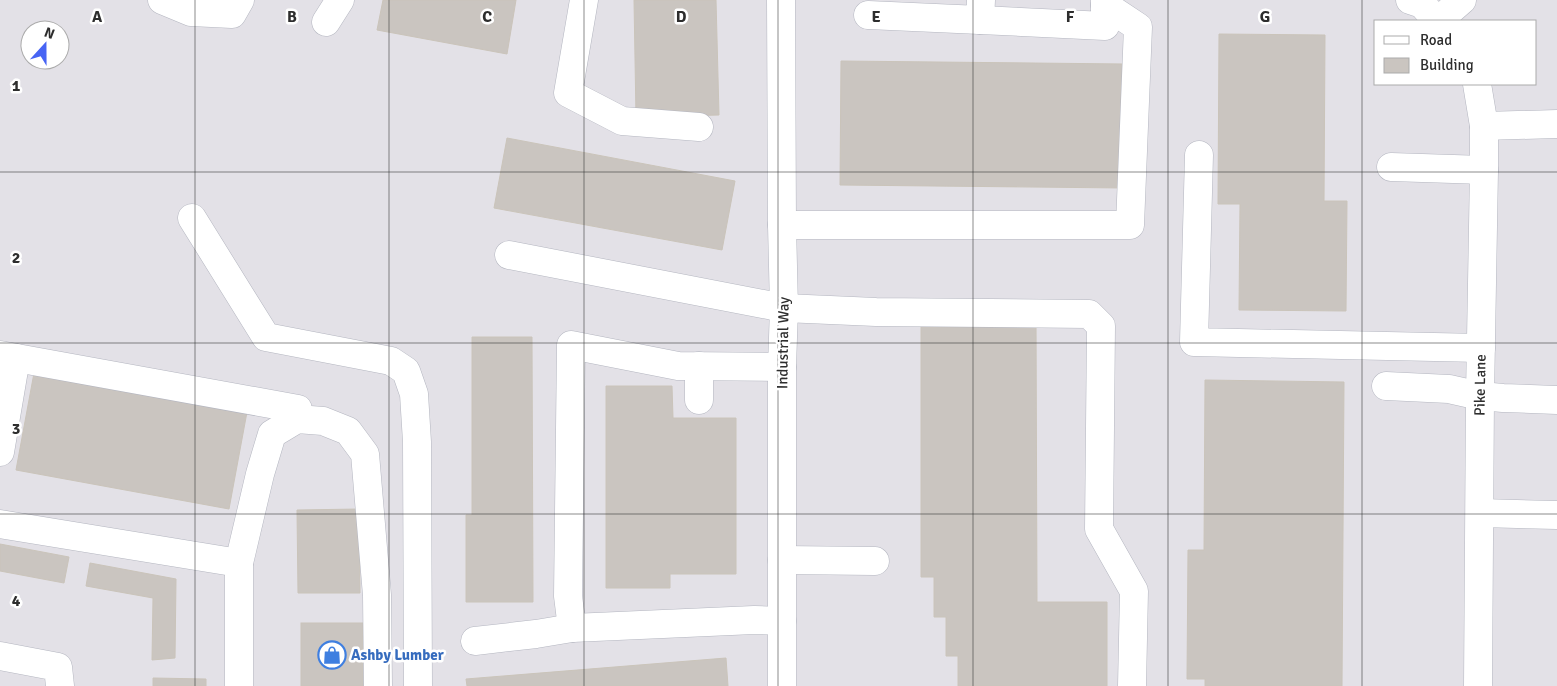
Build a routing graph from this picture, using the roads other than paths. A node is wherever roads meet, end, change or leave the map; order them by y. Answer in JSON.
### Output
{"nodes":[{"id":1,"x":162,"y":0,"type":"edge"},
{"id":2,"x":240,"y":0,"type":"edge"},
{"id":3,"x":584,"y":0,"type":"edge"},
{"id":4,"x":781,"y":0,"type":"edge"},
{"id":5,"x":1462,"y":0,"type":"edge"},
{"id":6,"x":1105,"y":3,"type":"edge"},
{"id":7,"x":1427,"y":9,"type":"edge"},
{"id":8,"x":981,"y":10,"type":"edge"},
{"id":9,"x":868,"y":14,"type":"dead end"},
{"id":10,"x":1477,"y":85,"type":"edge"},
{"id":11,"x":1557,"y":124,"type":"edge"},
{"id":12,"x":1484,"y":126,"type":"junction"},
{"id":13,"x":699,"y":127,"type":"dead end"},
{"id":14,"x":1199,"y":155,"type":"dead end"},
{"id":15,"x":1391,"y":167,"type":"dead end"},
{"id":16,"x":1484,"y":170,"type":"junction"},
{"id":17,"x":192,"y":218,"type":"dead end"},
{"id":18,"x":782,"y":225,"type":"junction"},
{"id":19,"x":509,"y":255,"type":"dead end"},
{"id":20,"x":784,"y":308,"type":"junction"},
{"id":21,"x":1481,"y":348,"type":"junction"},
{"id":22,"x":8,"y":356,"type":"edge"},
{"id":23,"x":699,"y":366,"type":"junction"},
{"id":24,"x":782,"y":367,"type":"junction"},
{"id":25,"x":1386,"y":386,"type":"dead end"},
{"id":26,"x":1480,"y":396,"type":"junction"},
{"id":27,"x":699,"y":400,"type":"dead end"},
{"id":28,"x":1557,"y":400,"type":"edge"},
{"id":29,"x":4,"y":404,"type":"edge"},
{"id":30,"x":297,"y":419,"type":"junction"},
{"id":31,"x":1,"y":445,"type":"edge"},
{"id":32,"x":1480,"y":513,"type":"junction"},
{"id":33,"x":1557,"y":515,"type":"edge"},
{"id":34,"x":0,"y":524,"type":"edge"},
{"id":35,"x":782,"y":560,"type":"junction"},
{"id":36,"x":875,"y":561,"type":"dead end"},
{"id":37,"x":239,"y":563,"type":"junction"},
{"id":38,"x":782,"y":621,"type":"junction"},
{"id":39,"x":572,"y":628,"type":"junction"},
{"id":40,"x":475,"y":641,"type":"dead end"},
{"id":41,"x":0,"y":656,"type":"edge"},
{"id":42,"x":60,"y":686,"type":"edge"},
{"id":43,"x":239,"y":686,"type":"edge"},
{"id":44,"x":378,"y":686,"type":"edge"},
{"id":45,"x":418,"y":686,"type":"edge"},
{"id":46,"x":782,"y":686,"type":"edge"},
{"id":47,"x":1132,"y":686,"type":"edge"},
{"id":48,"x":1478,"y":686,"type":"edge"}],
"edges":[{"from":1,"to":2,"type":"street"},
{"from":3,"to":13,"type":"street"},
{"from":4,"to":18,"type":"street","name":"Industrial Way"},
{"from":5,"to":7,"type":"street"},
{"from":6,"to":8,"type":"street"},
{"from":6,"to":18,"type":"street"},
{"from":8,"to":9,"type":"street"},
{"from":10,"to":12,"type":"street","name":"Pike Lane"},
{"from":11,"to":12,"type":"street"},
{"from":12,"to":16,"type":"street","name":"Pike Lane"},
{"from":14,"to":21,"type":"street"},
{"from":15,"to":16,"type":"street"},
{"from":16,"to":21,"type":"street","name":"Pike Lane"},
{"from":17,"to":45,"type":"street"},
{"from":18,"to":20,"type":"street","name":"Industrial Way"},
{"from":19,"to":20,"type":"street"},
{"from":20,"to":24,"type":"street","name":"Industrial Way"},
{"from":20,"to":47,"type":"street"},
{"from":21,"to":26,"type":"street","name":"Pike Lane"},
{"from":22,"to":29,"type":"street"},
{"from":22,"to":30,"type":"street"},
{"from":23,"to":24,"type":"street"},
{"from":23,"to":27,"type":"street"},
{"from":23,"to":39,"type":"street"},
{"from":24,"to":35,"type":"street","name":"Industrial Way"},
{"from":25,"to":26,"type":"street"},
{"from":26,"to":28,"type":"street"},
{"from":26,"to":32,"type":"street","name":"Pike Lane"},
{"from":29,"to":31,"type":"street"},
{"from":30,"to":37,"type":"street"},
{"from":30,"to":44,"type":"street"},
{"from":32,"to":33,"type":"street"},
{"from":32,"to":48,"type":"street","name":"Pike Lane"},
{"from":34,"to":37,"type":"street"},
{"from":35,"to":36,"type":"street"},
{"from":35,"to":38,"type":"street","name":"Industrial Way"},
{"from":37,"to":43,"type":"street"},
{"from":38,"to":39,"type":"street"},
{"from":38,"to":46,"type":"street","name":"Industrial Way"},
{"from":39,"to":40,"type":"street"},
{"from":41,"to":42,"type":"street"}]}
